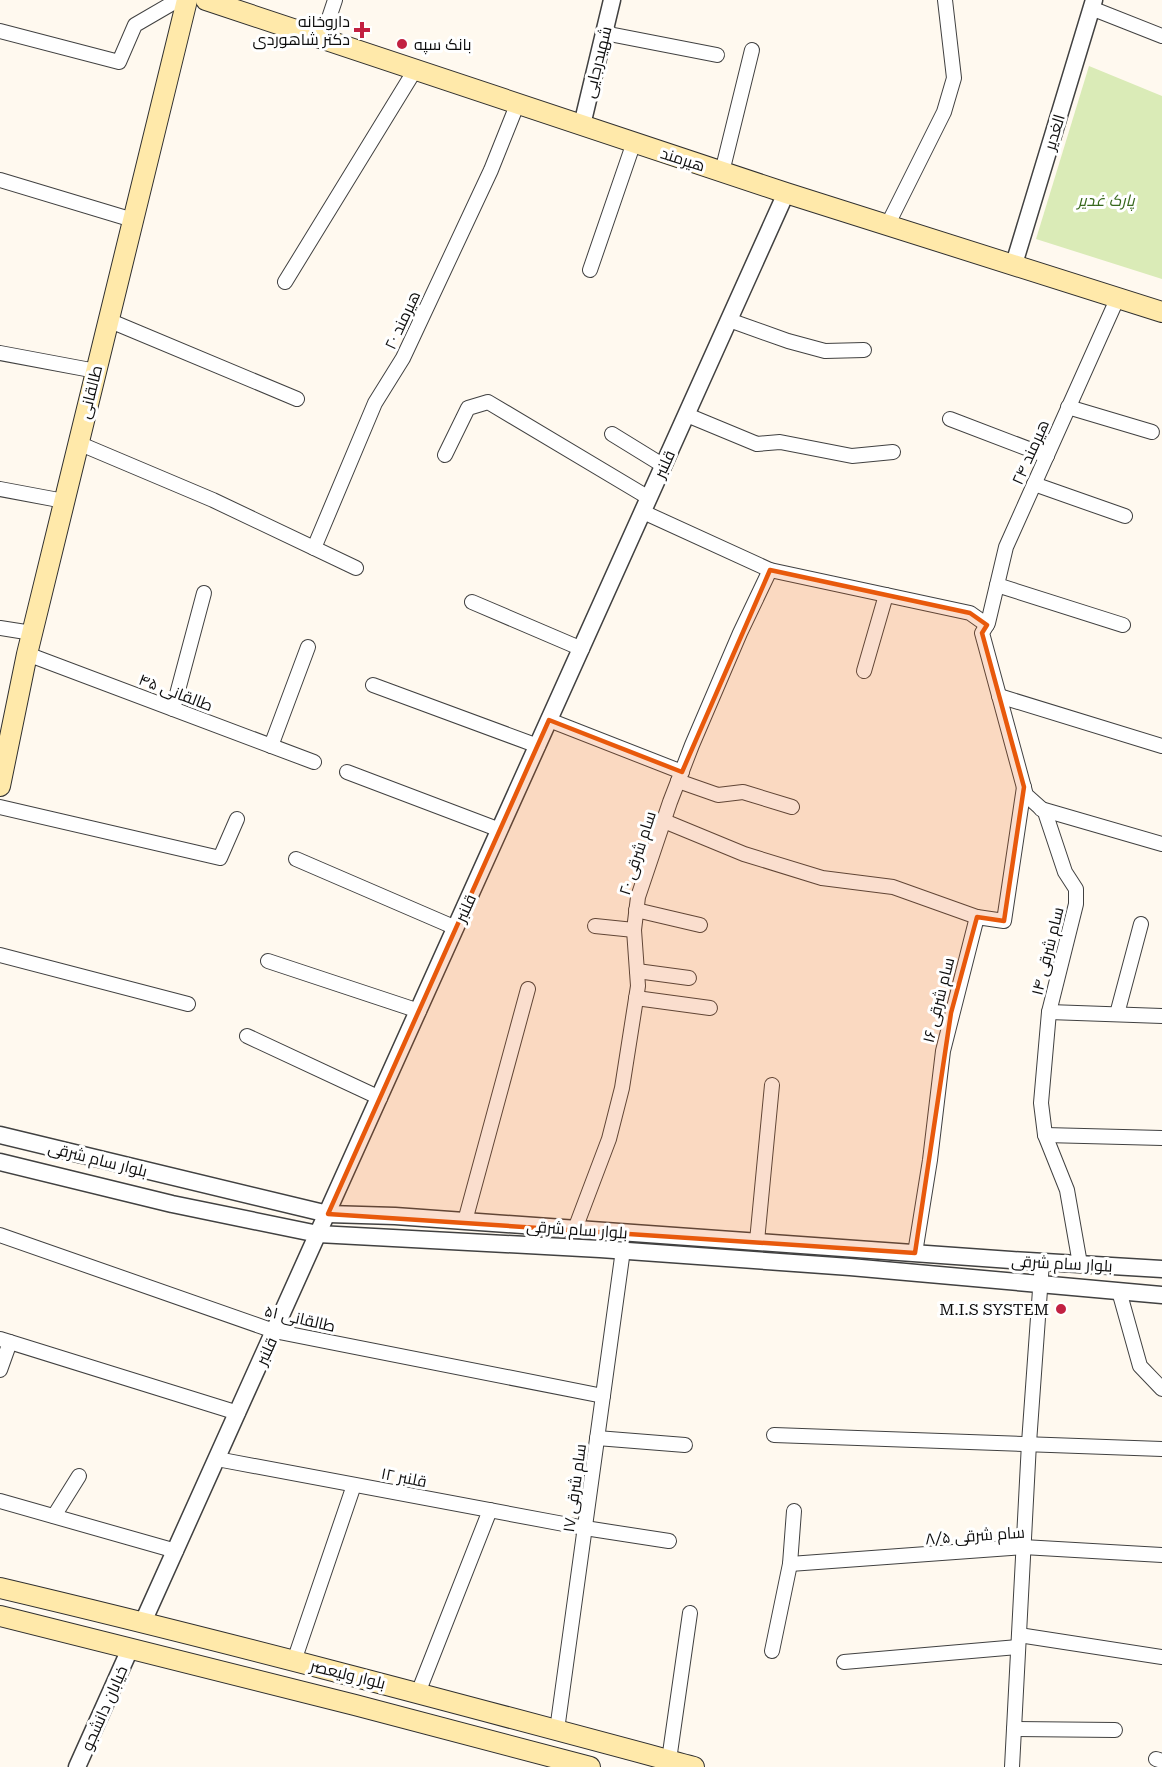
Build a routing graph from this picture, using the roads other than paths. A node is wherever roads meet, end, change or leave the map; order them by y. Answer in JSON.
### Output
{"nodes":[{"id":1,"x":178,"y":0,"type":"edge"},
{"id":2,"x":187,"y":0,"type":"edge"},
{"id":3,"x":206,"y":0,"type":"edge"},
{"id":4,"x":335,"y":0,"type":"edge"},
{"id":5,"x":612,"y":0,"type":"edge"},
{"id":6,"x":945,"y":0,"type":"edge"},
{"id":7,"x":1093,"y":4,"type":"edge"},
{"id":8,"x":0,"y":31,"type":"edge"},
{"id":9,"x":604,"y":33,"type":"junction"},
{"id":10,"x":1162,"y":36,"type":"edge"},
{"id":11,"x":322,"y":39,"type":"junction"},
{"id":12,"x":752,"y":50,"type":"dead end"},
{"id":13,"x":717,"y":55,"type":"dead end"},
{"id":14,"x":415,"y":70,"type":"junction"},
{"id":15,"x":517,"y":105,"type":"junction"},
{"id":16,"x":582,"y":125,"type":"junction"},
{"id":17,"x":634,"y":142,"type":"junction"},
{"id":18,"x":722,"y":172,"type":"junction"},
{"id":19,"x":0,"y":180,"type":"edge"},
{"id":20,"x":786,"y":193,"type":"junction"},
{"id":21,"x":133,"y":220,"type":"junction"},
{"id":22,"x":888,"y":224,"type":"junction"},
{"id":23,"x":1014,"y":264,"type":"junction"},
{"id":24,"x":590,"y":270,"type":"dead end"},
{"id":25,"x":285,"y":282,"type":"dead end"},
{"id":26,"x":1118,"y":297,"type":"junction"},
{"id":27,"x":1162,"y":312,"type":"edge"},
{"id":28,"x":108,"y":320,"type":"junction"},
{"id":29,"x":729,"y":320,"type":"junction"},
{"id":30,"x":864,"y":350,"type":"dead end"},
{"id":31,"x":0,"y":353,"type":"edge"},
{"id":32,"x":96,"y":371,"type":"junction"},
{"id":33,"x":297,"y":399,"type":"dead end"},
{"id":34,"x":1068,"y":407,"type":"junction"},
{"id":35,"x":687,"y":415,"type":"junction"},
{"id":36,"x":950,"y":419,"type":"dead end"},
{"id":37,"x":1152,"y":432,"type":"dead end"},
{"id":38,"x":612,"y":434,"type":"dead end"},
{"id":39,"x":78,"y":443,"type":"junction"},
{"id":40,"x":893,"y":452,"type":"dead end"},
{"id":41,"x":445,"y":455,"type":"dead end"},
{"id":42,"x":1047,"y":456,"type":"junction"},
{"id":43,"x":664,"y":466,"type":"junction"},
{"id":44,"x":1034,"y":484,"type":"junction"},
{"id":45,"x":0,"y":489,"type":"edge"},
{"id":46,"x":64,"y":501,"type":"junction"},
{"id":47,"x":646,"y":505,"type":"junction"},
{"id":48,"x":1125,"y":516,"type":"dead end"},
{"id":49,"x":314,"y":548,"type":"junction"},
{"id":50,"x":356,"y":568,"type":"dead end"},
{"id":51,"x":770,"y":570,"type":"junction"},
{"id":52,"x":997,"y":585,"type":"junction"},
{"id":53,"x":204,"y":593,"type":"dead end"},
{"id":54,"x":886,"y":595,"type":"junction"},
{"id":55,"x":472,"y":602,"type":"dead end"},
{"id":56,"x":987,"y":625,"type":"junction"},
{"id":57,"x":1123,"y":625,"type":"dead end"},
{"id":58,"x":0,"y":627,"type":"edge"},
{"id":59,"x":32,"y":633,"type":"junction"},
{"id":60,"x":308,"y":647,"type":"dead end"},
{"id":61,"x":582,"y":649,"type":"junction"},
{"id":62,"x":27,"y":654,"type":"junction"},
{"id":63,"x":864,"y":671,"type":"dead end"},
{"id":64,"x":373,"y":685,"type":"dead end"},
{"id":65,"x":999,"y":696,"type":"junction"},
{"id":66,"x":173,"y":709,"type":"junction"},
{"id":67,"x":549,"y":720,"type":"junction"},
{"id":68,"x":4,"y":741,"type":"edge"},
{"id":69,"x":271,"y":746,"type":"junction"},
{"id":70,"x":538,"y":746,"type":"junction"},
{"id":71,"x":1162,"y":746,"type":"edge"},
{"id":72,"x":314,"y":762,"type":"dead end"},
{"id":73,"x":346,"y":772,"type":"dead end"},
{"id":74,"x":680,"y":776,"type":"junction"},
{"id":75,"x":0,"y":786,"type":"edge"},
{"id":76,"x":1024,"y":788,"type":"junction"},
{"id":77,"x":0,"y":807,"type":"edge"},
{"id":78,"x":792,"y":807,"type":"dead end"},
{"id":79,"x":1041,"y":809,"type":"junction"},
{"id":80,"x":237,"y":819,"type":"dead end"},
{"id":81,"x":664,"y":821,"type":"junction"},
{"id":82,"x":500,"y":830,"type":"junction"},
{"id":83,"x":1162,"y":844,"type":"edge"},
{"id":84,"x":296,"y":859,"type":"dead end"},
{"id":85,"x":636,"y":910,"type":"junction"},
{"id":86,"x":977,"y":917,"type":"junction"},
{"id":87,"x":1141,"y":924,"type":"dead end"},
{"id":88,"x":700,"y":925,"type":"dead end"},
{"id":89,"x":595,"y":926,"type":"dead end"},
{"id":90,"x":456,"y":928,"type":"junction"},
{"id":91,"x":634,"y":930,"type":"junction"},
{"id":92,"x":0,"y":955,"type":"edge"},
{"id":93,"x":268,"y":961,"type":"dead end"},
{"id":94,"x":637,"y":971,"type":"junction"},
{"id":95,"x":689,"y":978,"type":"dead end"},
{"id":96,"x":528,"y":989,"type":"dead end"},
{"id":97,"x":636,"y":998,"type":"junction"},
{"id":98,"x":188,"y":1004,"type":"dead end"},
{"id":99,"x":710,"y":1008,"type":"dead end"},
{"id":100,"x":419,"y":1011,"type":"junction"},
{"id":101,"x":1049,"y":1012,"type":"junction"},
{"id":102,"x":1118,"y":1014,"type":"junction"},
{"id":103,"x":1162,"y":1016,"type":"edge"},
{"id":104,"x":247,"y":1036,"type":"dead end"},
{"id":105,"x":772,"y":1085,"type":"dead end"},
{"id":106,"x":380,"y":1098,"type":"junction"},
{"id":107,"x":0,"y":1135,"type":"edge"},
{"id":108,"x":1046,"y":1135,"type":"junction"},
{"id":109,"x":1162,"y":1138,"type":"edge"},
{"id":110,"x":0,"y":1162,"type":"edge"},
{"id":111,"x":328,"y":1214,"type":"junction"},
{"id":112,"x":465,"y":1221,"type":"junction"},
{"id":113,"x":575,"y":1228,"type":"junction"},
{"id":114,"x":318,"y":1234,"type":"junction"},
{"id":115,"x":0,"y":1235,"type":"edge"},
{"id":116,"x":757,"y":1241,"type":"junction"},
{"id":117,"x":623,"y":1250,"type":"junction"},
{"id":118,"x":915,"y":1253,"type":"junction"},
{"id":119,"x":1042,"y":1262,"type":"junction"},
{"id":120,"x":1080,"y":1264,"type":"junction"},
{"id":121,"x":1162,"y":1269,"type":"edge"},
{"id":122,"x":1039,"y":1284,"type":"junction"},
{"id":123,"x":1119,"y":1291,"type":"junction"},
{"id":124,"x":1162,"y":1295,"type":"edge"},
{"id":125,"x":274,"y":1331,"type":"junction"},
{"id":126,"x":5,"y":1340,"type":"edge"},
{"id":127,"x":0,"y":1370,"type":"edge"},
{"id":128,"x":1162,"y":1389,"type":"edge"},
{"id":129,"x":603,"y":1396,"type":"junction"},
{"id":130,"x":238,"y":1413,"type":"junction"},
{"id":131,"x":774,"y":1435,"type":"dead end"},
{"id":132,"x":597,"y":1438,"type":"junction"},
{"id":133,"x":1029,"y":1443,"type":"junction"},
{"id":134,"x":686,"y":1445,"type":"dead end"},
{"id":135,"x":1162,"y":1449,"type":"edge"},
{"id":136,"x":217,"y":1459,"type":"junction"},
{"id":137,"x":79,"y":1476,"type":"dead end"},
{"id":138,"x":354,"y":1485,"type":"junction"},
{"id":139,"x":0,"y":1501,"type":"edge"},
{"id":140,"x":490,"y":1510,"type":"junction"},
{"id":141,"x":794,"y":1511,"type":"dead end"},
{"id":142,"x":54,"y":1516,"type":"junction"},
{"id":143,"x":585,"y":1528,"type":"junction"},
{"id":144,"x":669,"y":1541,"type":"dead end"},
{"id":145,"x":1023,"y":1547,"type":"junction"},
{"id":146,"x":176,"y":1551,"type":"junction"},
{"id":147,"x":1162,"y":1555,"type":"edge"},
{"id":148,"x":790,"y":1564,"type":"junction"},
{"id":149,"x":0,"y":1588,"type":"edge"},
{"id":150,"x":690,"y":1613,"type":"dead end"},
{"id":151,"x":0,"y":1616,"type":"edge"},
{"id":152,"x":143,"y":1622,"type":"junction"},
{"id":153,"x":1018,"y":1641,"type":"junction"},
{"id":154,"x":130,"y":1649,"type":"junction"},
{"id":155,"x":772,"y":1651,"type":"dead end"},
{"id":156,"x":1162,"y":1658,"type":"edge"},
{"id":157,"x":294,"y":1661,"type":"junction"},
{"id":158,"x":844,"y":1662,"type":"dead end"},
{"id":159,"x":418,"y":1693,"type":"junction"},
{"id":160,"x":1014,"y":1729,"type":"junction"},
{"id":161,"x":557,"y":1730,"type":"junction"},
{"id":162,"x":1115,"y":1730,"type":"dead end"},
{"id":163,"x":669,"y":1760,"type":"junction"},
{"id":164,"x":77,"y":1767,"type":"edge"},
{"id":165,"x":590,"y":1767,"type":"edge"},
{"id":166,"x":694,"y":1767,"type":"edge"},
{"id":167,"x":1011,"y":1767,"type":"edge"}],
"edges":[{"from":1,"to":8,"type":"street"},
{"from":2,"to":21,"type":"main road","name":"طالقانی"},
{"from":3,"to":11,"type":"main road","name":"هیرمند"},
{"from":4,"to":11,"type":"street"},
{"from":5,"to":9,"type":"street","name":"شهیدرجایی"},
{"from":6,"to":22,"type":"street"},
{"from":7,"to":10,"type":"street"},
{"from":7,"to":23,"type":"street","name":"الغدیر"},
{"from":9,"to":13,"type":"street"},
{"from":9,"to":16,"type":"street","name":"شهیدرجایی"},
{"from":11,"to":14,"type":"main road","name":"هیرمند"},
{"from":12,"to":18,"type":"street"},
{"from":14,"to":15,"type":"main road","name":"هیرمند"},
{"from":14,"to":25,"type":"street"},
{"from":15,"to":16,"type":"main road","name":"هیرمند"},
{"from":15,"to":49,"type":"street","name":"هیرمند ۲۰"},
{"from":16,"to":17,"type":"main road","name":"هیرمند"},
{"from":17,"to":18,"type":"main road","name":"هیرمند"},
{"from":17,"to":24,"type":"street"},
{"from":18,"to":20,"type":"main road","name":"هیرمند"},
{"from":19,"to":21,"type":"street"},
{"from":20,"to":22,"type":"main road","name":"هیرمند"},
{"from":20,"to":29,"type":"street","name":"قلنبر"},
{"from":21,"to":28,"type":"main road","name":"طالقانی"},
{"from":22,"to":23,"type":"main road","name":"هیرمند"},
{"from":23,"to":26,"type":"main road","name":"هیرمند"},
{"from":26,"to":27,"type":"main road","name":"هیرمند"},
{"from":26,"to":34,"type":"street","name":"هیرمند ۲۴"},
{"from":28,"to":32,"type":"main road","name":"طالقانی"},
{"from":28,"to":33,"type":"street"},
{"from":29,"to":30,"type":"street"},
{"from":29,"to":35,"type":"street","name":"قلنبر"},
{"from":31,"to":32,"type":"street"},
{"from":32,"to":39,"type":"main road","name":"طالقانی"},
{"from":34,"to":37,"type":"street"},
{"from":34,"to":42,"type":"street","name":"هیرمند ۲۴"},
{"from":35,"to":40,"type":"street"},
{"from":35,"to":43,"type":"street","name":"قلنبر"},
{"from":36,"to":42,"type":"street"},
{"from":38,"to":43,"type":"street"},
{"from":39,"to":46,"type":"main road","name":"طالقانی"},
{"from":39,"to":49,"type":"street"},
{"from":41,"to":47,"type":"street"},
{"from":42,"to":44,"type":"street","name":"هیرمند ۲۴"},
{"from":43,"to":47,"type":"street","name":"قلنبر"},
{"from":44,"to":48,"type":"street"},
{"from":44,"to":52,"type":"street","name":"هیرمند ۲۴"},
{"from":45,"to":46,"type":"street"},
{"from":46,"to":59,"type":"main road","name":"طالقانی"},
{"from":47,"to":51,"type":"street"},
{"from":47,"to":61,"type":"street","name":"قلنبر"},
{"from":49,"to":50,"type":"street"},
{"from":51,"to":54,"type":"street"},
{"from":51,"to":74,"type":"street","name":"سام شرقی ۲۰"},
{"from":52,"to":56,"type":"street","name":"هیرمند ۲۴"},
{"from":52,"to":57,"type":"street"},
{"from":53,"to":66,"type":"street"},
{"from":54,"to":56,"type":"street"},
{"from":54,"to":63,"type":"street"},
{"from":55,"to":61,"type":"street"},
{"from":56,"to":65,"type":"street","name":"سام شرقی ۱۴"},
{"from":58,"to":59,"type":"street"},
{"from":59,"to":62,"type":"main road","name":"طالقانی"},
{"from":60,"to":69,"type":"street"},
{"from":61,"to":67,"type":"street","name":"قلنبر"},
{"from":62,"to":66,"type":"street","name":"طالقانی ۴۵"},
{"from":62,"to":68,"type":"main road","name":"طالقانی"},
{"from":64,"to":70,"type":"street"},
{"from":65,"to":71,"type":"street"},
{"from":65,"to":76,"type":"street","name":"سام شرقی ۱۴"},
{"from":66,"to":69,"type":"street","name":"طالقانی ۴۵"},
{"from":67,"to":70,"type":"street","name":"قلنبر"},
{"from":67,"to":74,"type":"street"},
{"from":68,"to":75,"type":"main road","name":"طالقانی"},
{"from":69,"to":72,"type":"street","name":"طالقانی ۴۵"},
{"from":70,"to":82,"type":"street","name":"قلنبر"},
{"from":73,"to":82,"type":"street"},
{"from":74,"to":78,"type":"street"},
{"from":74,"to":81,"type":"street","name":"سام شرقی ۲۰"},
{"from":76,"to":79,"type":"street","name":"سام شرقی ۱۴"},
{"from":76,"to":86,"type":"street"},
{"from":77,"to":80,"type":"street"},
{"from":79,"to":83,"type":"street"},
{"from":79,"to":101,"type":"street","name":"سام شرقی ۱۴"},
{"from":81,"to":85,"type":"street","name":"سام شرقی ۲۰"},
{"from":81,"to":86,"type":"street"},
{"from":82,"to":90,"type":"street","name":"قلنبر"},
{"from":84,"to":90,"type":"street"},
{"from":85,"to":88,"type":"street"},
{"from":85,"to":91,"type":"street","name":"سام شرقی ۲۰"},
{"from":86,"to":118,"type":"street","name":"سام شرقی ۱۶"},
{"from":87,"to":102,"type":"street"},
{"from":89,"to":91,"type":"street"},
{"from":90,"to":100,"type":"street","name":"قلنبر"},
{"from":91,"to":94,"type":"street","name":"سام شرقی ۲۰"},
{"from":92,"to":98,"type":"street"},
{"from":93,"to":100,"type":"street"},
{"from":94,"to":95,"type":"street"},
{"from":94,"to":97,"type":"street","name":"سام شرقی ۲۰"},
{"from":96,"to":112,"type":"street"},
{"from":97,"to":99,"type":"street"},
{"from":97,"to":113,"type":"street","name":"سام شرقی ۲۰"},
{"from":100,"to":106,"type":"street","name":"قلنبر"},
{"from":101,"to":102,"type":"street"},
{"from":101,"to":108,"type":"street","name":"سام شرقی ۱۴"},
{"from":102,"to":103,"type":"street"},
{"from":104,"to":106,"type":"street"},
{"from":105,"to":116,"type":"street"},
{"from":106,"to":111,"type":"street","name":"قلنبر"},
{"from":107,"to":111,"type":"street","name":"بلوار سام شرقی"},
{"from":108,"to":109,"type":"street"},
{"from":108,"to":120,"type":"street","name":"سام شرقی ۱۴"},
{"from":110,"to":114,"type":"street","name":"بلوار سام شرقی"},
{"from":111,"to":112,"type":"street","name":"بلوار سام شرقی"},
{"from":111,"to":114,"type":"street","name":"قلنبر"},
{"from":112,"to":113,"type":"street","name":"بلوار سام شرقی"},
{"from":113,"to":116,"type":"street","name":"بلوار سام شرقی"},
{"from":114,"to":117,"type":"street","name":"بلوار سام شرقی"},
{"from":114,"to":125,"type":"street","name":"قلنبر"},
{"from":115,"to":125,"type":"street","name":"طالقانی ۵۱"},
{"from":116,"to":118,"type":"street","name":"بلوار سام شرقی"},
{"from":117,"to":122,"type":"street","name":"بلوار سام شرقی"},
{"from":117,"to":129,"type":"street","name":"سام شرقی ۱۷"},
{"from":118,"to":119,"type":"street","name":"بلوار سام شرقی"},
{"from":119,"to":120,"type":"street","name":"بلوار سام شرقی"},
{"from":119,"to":122,"type":"street"},
{"from":120,"to":121,"type":"street","name":"بلوار سام شرقی"},
{"from":122,"to":123,"type":"street","name":"بلوار سام شرقی"},
{"from":122,"to":133,"type":"street"},
{"from":123,"to":124,"type":"street","name":"بلوار سام شرقی"},
{"from":123,"to":128,"type":"street"},
{"from":125,"to":129,"type":"street","name":"طالقانی ۵۱"},
{"from":125,"to":130,"type":"street","name":"قلنبر"},
{"from":126,"to":127,"type":"street"},
{"from":126,"to":130,"type":"street"},
{"from":129,"to":132,"type":"street","name":"سام شرقی ۱۷"},
{"from":130,"to":136,"type":"street","name":"قلنبر"},
{"from":131,"to":133,"type":"street"},
{"from":132,"to":134,"type":"street"},
{"from":132,"to":143,"type":"street","name":"سام شرقی ۱۷"},
{"from":133,"to":135,"type":"street"},
{"from":133,"to":145,"type":"street"},
{"from":136,"to":138,"type":"street","name":"قلنبر ۱۲"},
{"from":136,"to":146,"type":"street","name":"قلنبر"},
{"from":137,"to":142,"type":"street"},
{"from":138,"to":140,"type":"street","name":"قلنبر ۱۲"},
{"from":138,"to":157,"type":"street"},
{"from":139,"to":142,"type":"street"},
{"from":140,"to":143,"type":"street","name":"قلنبر ۱۲"},
{"from":140,"to":159,"type":"street"},
{"from":141,"to":148,"type":"street"},
{"from":142,"to":146,"type":"street"},
{"from":143,"to":144,"type":"street","name":"قلنبر ۱۲"},
{"from":143,"to":161,"type":"street","name":"سام شرقی ۱۷"},
{"from":145,"to":147,"type":"street","name":"سام شرقی ۸/۵"},
{"from":145,"to":148,"type":"street","name":"سام شرقی ۸/۵"},
{"from":145,"to":153,"type":"street"},
{"from":146,"to":152,"type":"street","name":"قلنبر"},
{"from":148,"to":155,"type":"street"},
{"from":149,"to":152,"type":"main road","name":"بلوار ولیعصر"},
{"from":150,"to":163,"type":"street"},
{"from":151,"to":154,"type":"main road","name":"بلوار ولیعصر"},
{"from":152,"to":157,"type":"main road","name":"بلوار ولیعصر"},
{"from":153,"to":156,"type":"street"},
{"from":153,"to":158,"type":"street"},
{"from":153,"to":160,"type":"street"},
{"from":154,"to":164,"type":"street","name":"خیابان دانشجو"},
{"from":154,"to":165,"type":"main road","name":"بلوار ولیعصر"},
{"from":157,"to":159,"type":"main road","name":"بلوار ولیعصر"},
{"from":159,"to":161,"type":"main road","name":"بلوار ولیعصر"},
{"from":160,"to":162,"type":"street"},
{"from":160,"to":167,"type":"street"},
{"from":161,"to":163,"type":"main road","name":"بلوار ولیعصر"},
{"from":163,"to":166,"type":"main road","name":"بلوار ولیعصر"}]}
